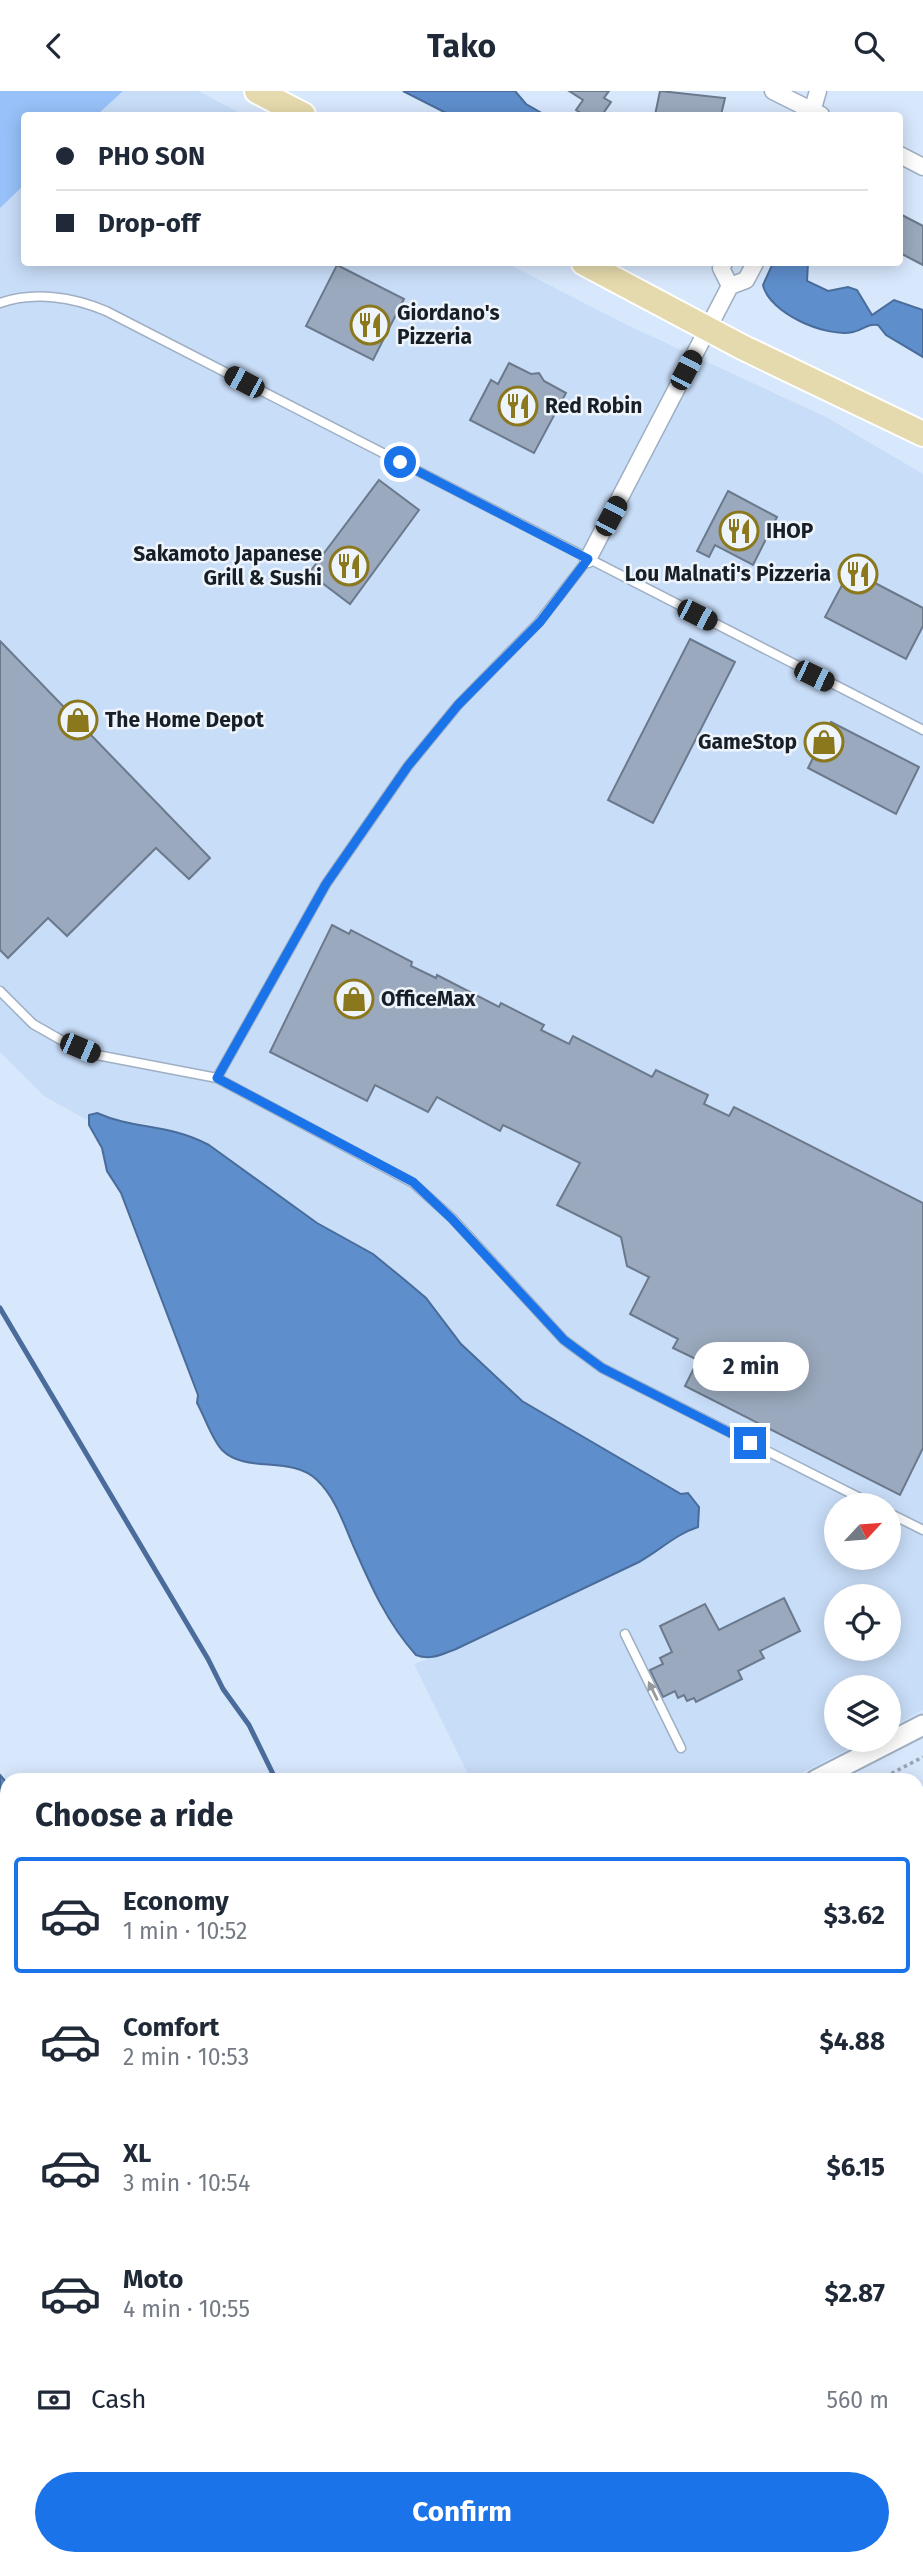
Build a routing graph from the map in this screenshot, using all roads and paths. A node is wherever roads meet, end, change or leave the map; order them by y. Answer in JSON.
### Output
{"nodes":[{"id":1,"x":257,"y":91,"type":"edge"},
{"id":2,"x":773,"y":91,"type":"edge"},
{"id":3,"x":818,"y":91,"type":"edge"},
{"id":4,"x":297,"y":112,"type":"edge"},
{"id":5,"x":811,"y":112,"type":"edge"},
{"id":6,"x":815,"y":112,"type":"edge"},
{"id":7,"x":903,"y":157,"type":"edge"},
{"id":8,"x":923,"y":167,"type":"edge"},
{"id":9,"x":590,"y":266,"type":"edge"},
{"id":10,"x":722,"y":266,"type":"edge"},
{"id":11,"x":753,"y":266,"type":"edge"},
{"id":12,"x":730,"y":286,"type":"junction"},
{"id":13,"x":0,"y":303,"type":"edge"},
{"id":14,"x":709,"y":328,"type":"junction"},
{"id":15,"x":923,"y":435,"type":"edge"},
{"id":16,"x":588,"y":559,"type":"junction"},
{"id":17,"x":923,"y":730,"type":"edge"},
{"id":18,"x":0,"y":991,"type":"edge"},
{"id":19,"x":217,"y":1078,"type":"junction"},
{"id":20,"x":850,"y":1493,"type":"edge"},
{"id":21,"x":901,"y":1519,"type":"edge"},
{"id":22,"x":923,"y":1530,"type":"edge"},
{"id":23,"x":625,"y":1634,"type":"dead end"},
{"id":24,"x":923,"y":1725,"type":"edge"},
{"id":25,"x":681,"y":1748,"type":"dead end"},
{"id":26,"x":923,"y":1757,"type":"edge"},
{"id":27,"x":830,"y":1773,"type":"edge"},
{"id":28,"x":892,"y":1773,"type":"edge"}],
"edges":[{"from":1,"to":4,"type":"main road"},
{"from":2,"to":5,"type":"street"},
{"from":3,"to":6,"type":"street"},
{"from":7,"to":8,"type":"street"},
{"from":9,"to":14,"type":"main road"},
{"from":10,"to":12,"type":"street"},
{"from":11,"to":12,"type":"street"},
{"from":12,"to":14,"type":"street"},
{"from":13,"to":16,"type":"lane"},
{"from":14,"to":15,"type":"main road"},
{"from":14,"to":16,"type":"street"},
{"from":16,"to":17,"type":"lane"},
{"from":16,"to":19,"type":"lane"},
{"from":18,"to":19,"type":"lane"},
{"from":19,"to":20,"type":"lane"},
{"from":21,"to":22,"type":"lane"},
{"from":25,"to":23,"type":"lane","one_way":true},
{"from":24,"to":27,"type":"street"},
{"from":26,"to":28,"type":"path"}]}
